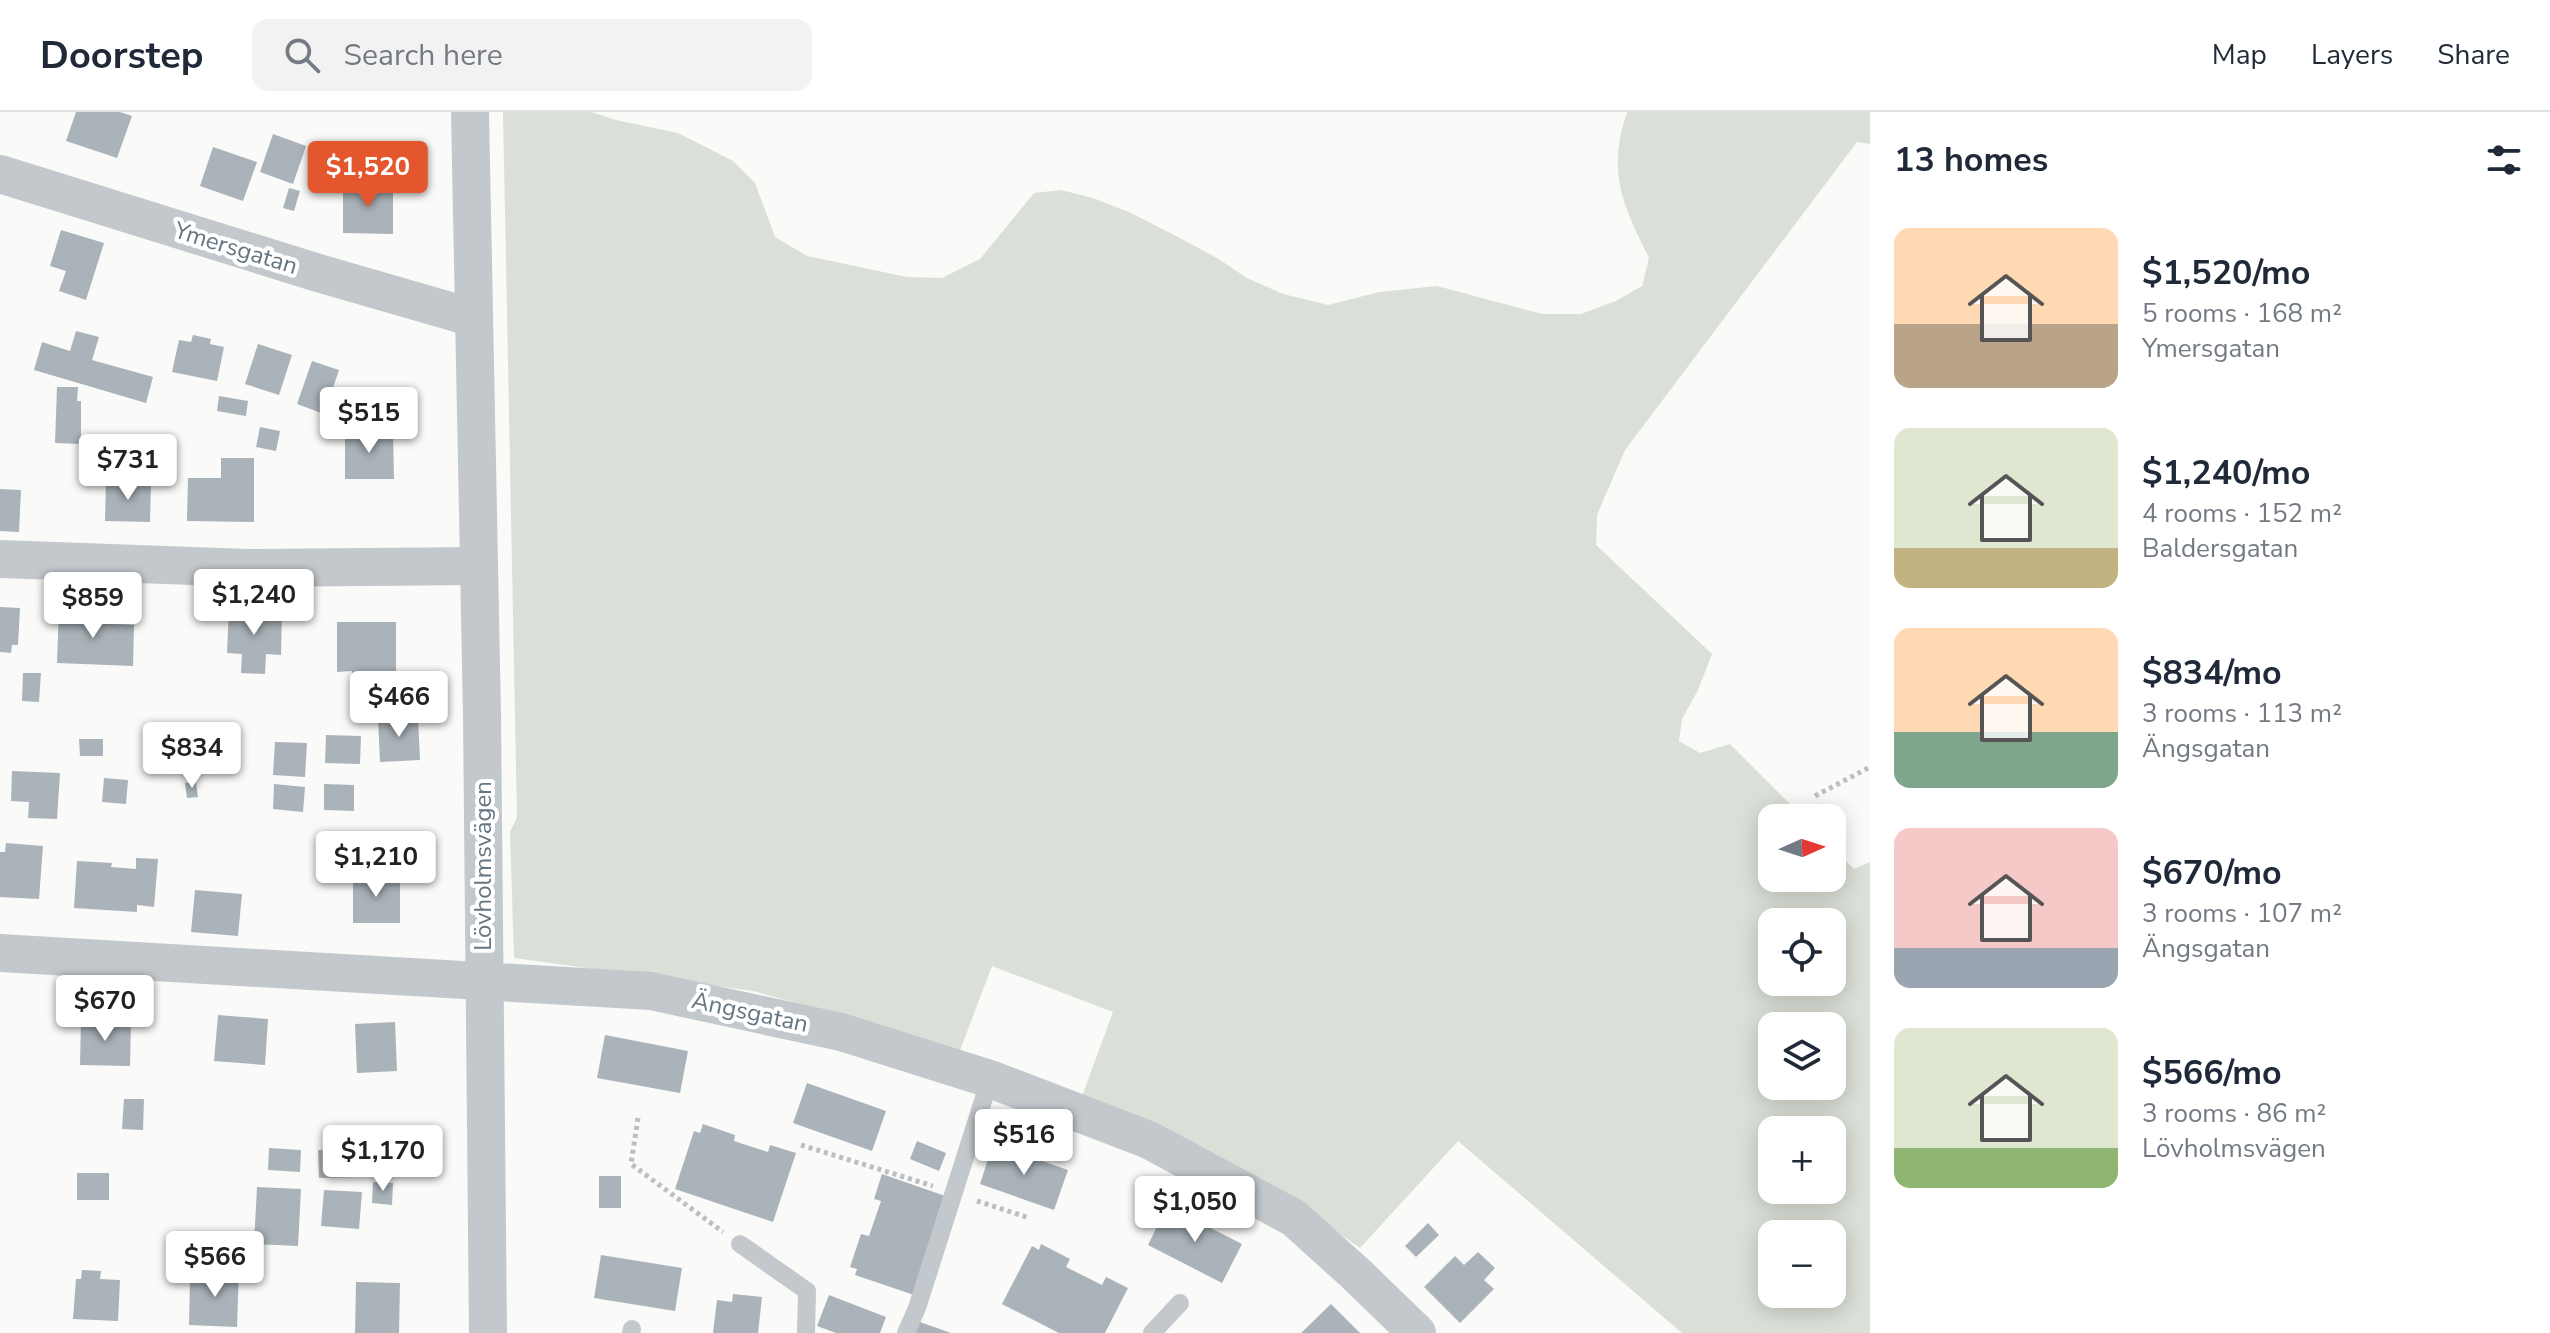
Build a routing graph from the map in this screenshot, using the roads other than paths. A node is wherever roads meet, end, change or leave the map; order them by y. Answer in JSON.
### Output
{"nodes":[{"id":1,"x":470,"y":112,"type":"edge"},
{"id":2,"x":0,"y":174,"type":"edge"},
{"id":3,"x":474,"y":318,"type":"junction"},
{"id":4,"x":0,"y":559,"type":"edge"},
{"id":5,"x":479,"y":566,"type":"junction"},
{"id":6,"x":0,"y":953,"type":"edge"},
{"id":7,"x":484,"y":981,"type":"junction"},
{"id":8,"x":990,"y":1079,"type":"junction"},
{"id":9,"x":740,"y":1244,"type":"road end"},
{"id":10,"x":1180,"y":1303,"type":"dead end"},
{"id":11,"x":488,"y":1333,"type":"edge"},
{"id":12,"x":806,"y":1333,"type":"edge"},
{"id":13,"x":906,"y":1333,"type":"edge"},
{"id":14,"x":1152,"y":1333,"type":"edge"},
{"id":15,"x":1417,"y":1333,"type":"edge"}],
"edges":[{"from":1,"to":3,"type":"street","name":"Lövholmsvägen"},
{"from":2,"to":3,"type":"street","name":"Ymersgatan"},
{"from":3,"to":5,"type":"street","name":"Lövholmsvägen"},
{"from":4,"to":5,"type":"street"},
{"from":5,"to":7,"type":"street","name":"Lövholmsvägen"},
{"from":6,"to":7,"type":"street","name":"Ängsgatan"},
{"from":7,"to":8,"type":"street","name":"Ängsgatan"},
{"from":7,"to":11,"type":"street","name":"Lövholmsvägen"},
{"from":8,"to":13,"type":"lane"},
{"from":8,"to":15,"type":"street","name":"Ängsgatan"},
{"from":9,"to":12,"type":"lane"},
{"from":10,"to":14,"type":"lane"}]}
